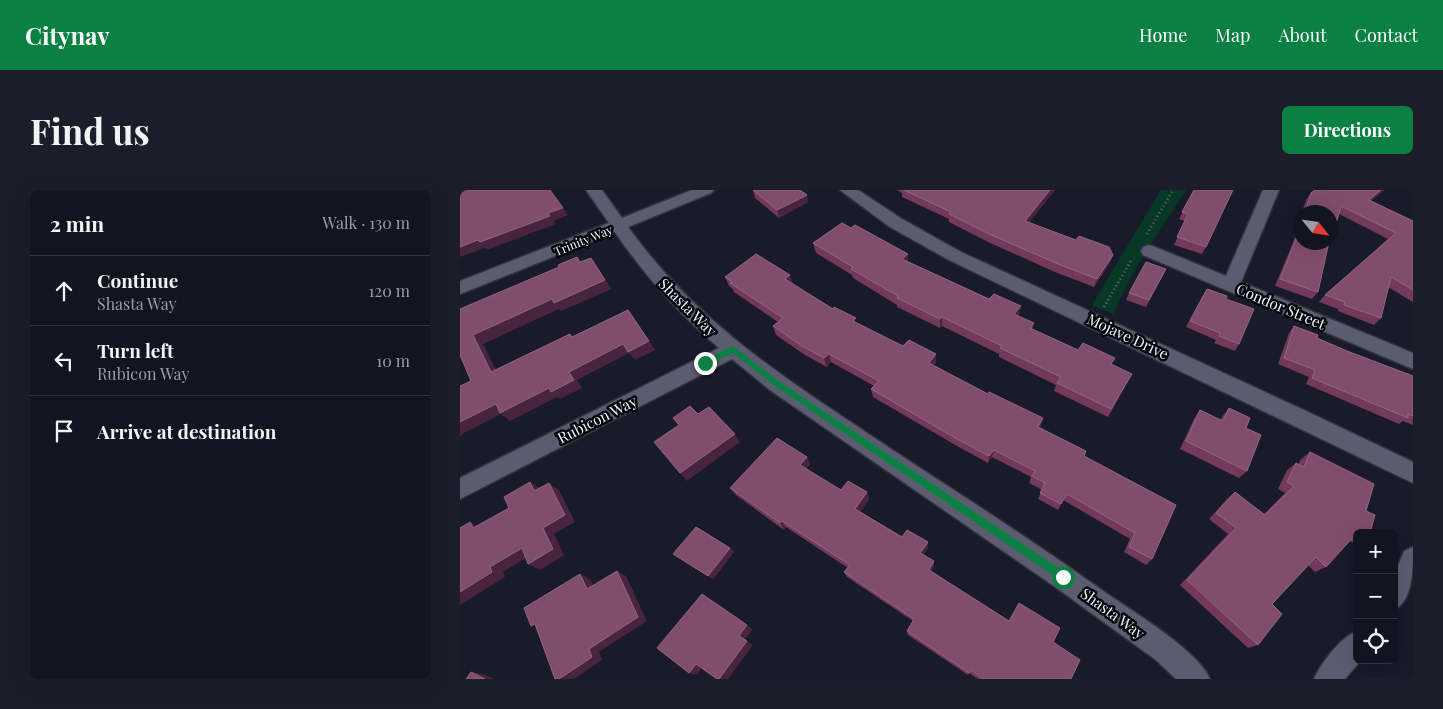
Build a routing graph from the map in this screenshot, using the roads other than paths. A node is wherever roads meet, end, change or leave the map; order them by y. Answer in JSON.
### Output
{"nodes":[{"id":1,"x":594,"y":190,"type":"edge"},
{"id":2,"x":706,"y":190,"type":"edge"},
{"id":3,"x":848,"y":190,"type":"edge"},
{"id":4,"x":1271,"y":190,"type":"edge"},
{"id":5,"x":619,"y":225,"type":"junction"},
{"id":6,"x":1149,"y":251,"type":"dead end"},
{"id":7,"x":1231,"y":285,"type":"junction"},
{"id":8,"x":460,"y":288,"type":"edge"},
{"id":9,"x":733,"y":349,"type":"junction"},
{"id":10,"x":1413,"y":361,"type":"edge"},
{"id":11,"x":1413,"y":473,"type":"edge"},
{"id":12,"x":460,"y":490,"type":"edge"},
{"id":13,"x":1413,"y":559,"type":"edge"},
{"id":14,"x":1398,"y":593,"type":"edge"},
{"id":15,"x":1353,"y":649,"type":"edge"},
{"id":16,"x":1196,"y":679,"type":"edge"},
{"id":17,"x":1328,"y":679,"type":"edge"}],
"edges":[{"from":1,"to":5,"type":"street","name":"Shasta Way"},
{"from":2,"to":5,"type":"street","name":"Trinity Way"},
{"from":3,"to":11,"type":"street","name":"Mojave Drive"},
{"from":4,"to":7,"type":"street"},
{"from":5,"to":8,"type":"street","name":"Trinity Way"},
{"from":5,"to":9,"type":"street","name":"Shasta Way"},
{"from":6,"to":7,"type":"street","name":"Condor Street"},
{"from":7,"to":10,"type":"street","name":"Condor Street"},
{"from":9,"to":12,"type":"street","name":"Rubicon Way"},
{"from":9,"to":16,"type":"street","name":"Shasta Way"},
{"from":13,"to":14,"type":"street"},
{"from":15,"to":17,"type":"street"}]}
